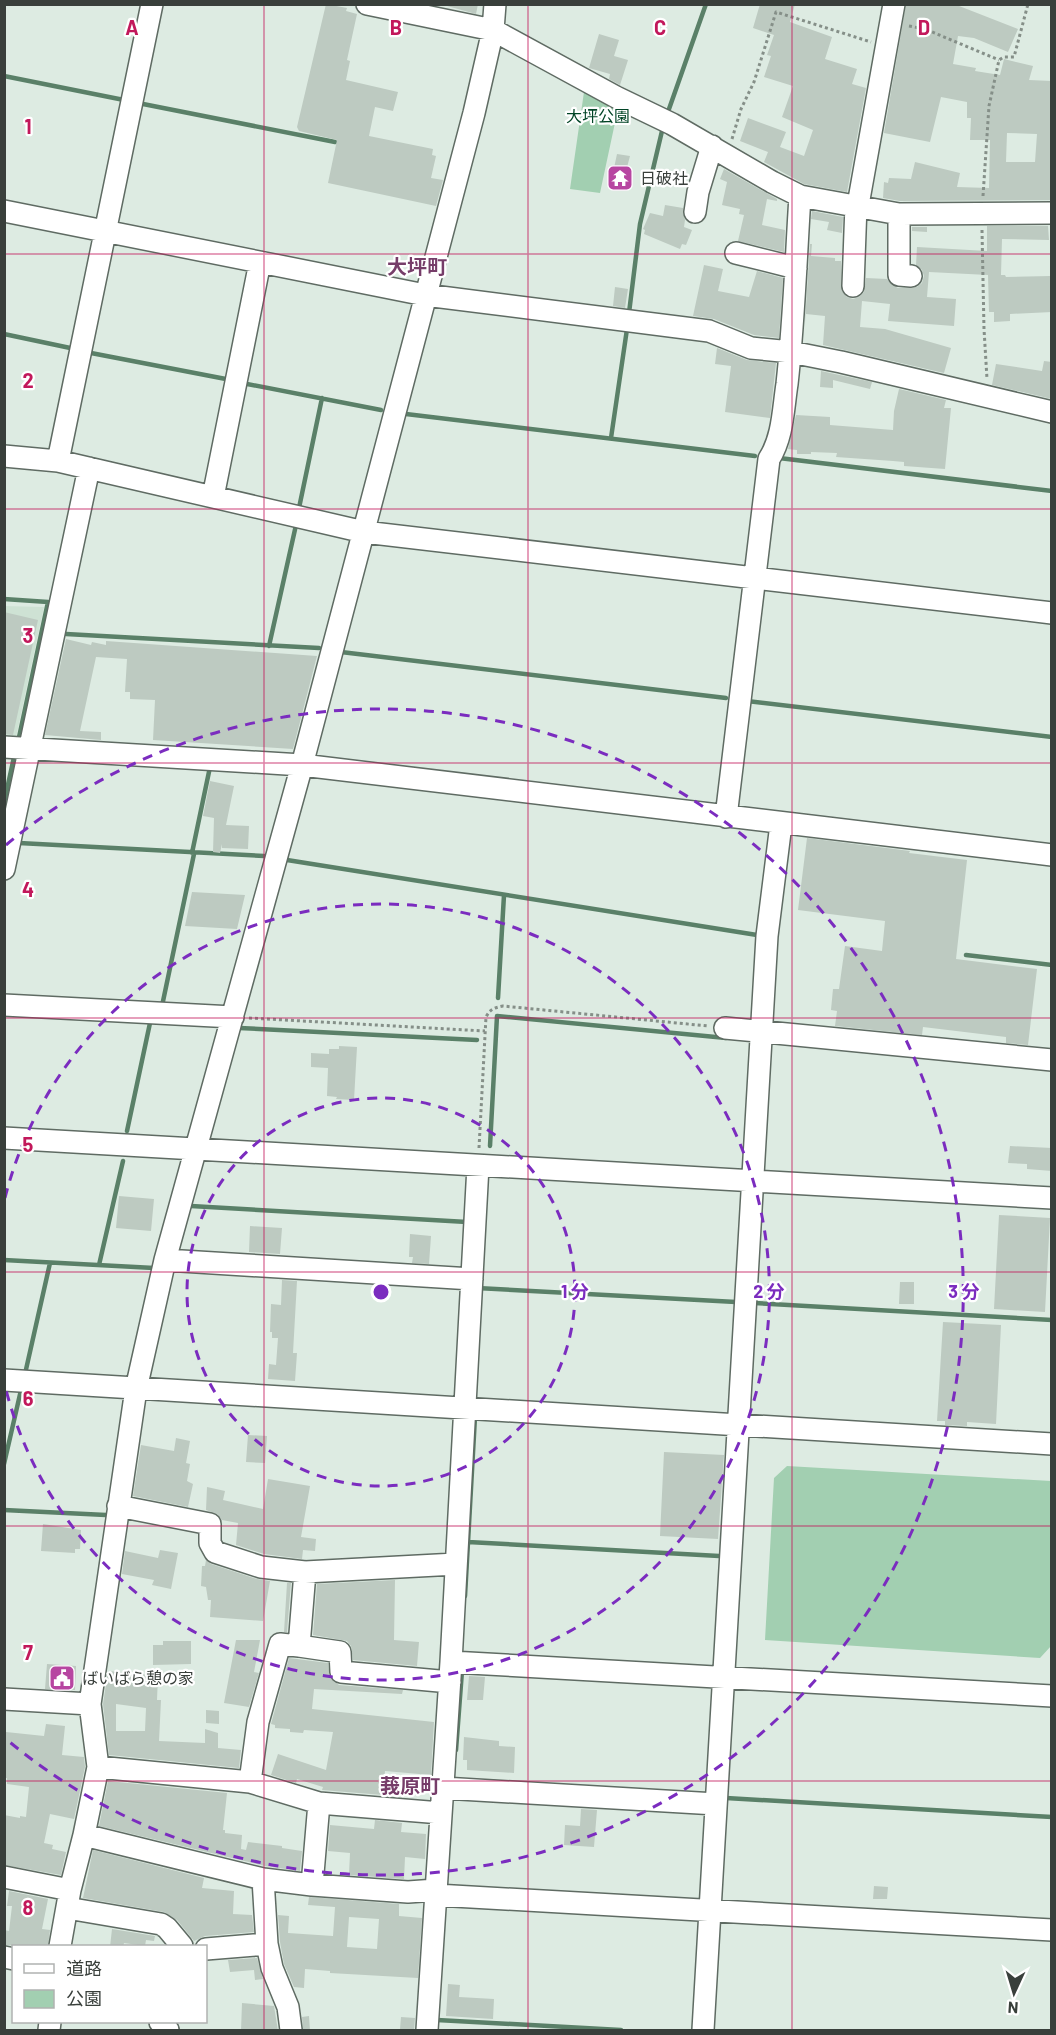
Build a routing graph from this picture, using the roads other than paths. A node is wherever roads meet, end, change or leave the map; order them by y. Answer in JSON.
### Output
{"nodes":[{"id":1,"x":152,"y":4,"type":"edge"},
{"id":2,"x":367,"y":4,"type":"edge"},
{"id":3,"x":495,"y":4,"type":"edge"},
{"id":4,"x":893,"y":13,"type":"edge"},
{"id":5,"x":493,"y":30,"type":"junction"},
{"id":6,"x":720,"y":151,"type":"junction"},
{"id":7,"x":800,"y":196,"type":"junction"},
{"id":8,"x":857,"y":205,"type":"junction"},
{"id":9,"x":4,"y":211,"type":"edge"},
{"id":10,"x":695,"y":212,"type":"dead end"},
{"id":11,"x":1052,"y":213,"type":"edge"},
{"id":12,"x":899,"y":214,"type":"junction"},
{"id":13,"x":107,"y":231,"type":"junction"},
{"id":14,"x":736,"y":253,"type":"dead end"},
{"id":15,"x":260,"y":262,"type":"junction"},
{"id":16,"x":796,"y":268,"type":"junction"},
{"id":17,"x":910,"y":276,"type":"dead end"},
{"id":18,"x":853,"y":286,"type":"dead end"},
{"id":19,"x":425,"y":296,"type":"junction"},
{"id":20,"x":790,"y":352,"type":"junction"},
{"id":21,"x":1052,"y":412,"type":"edge"},
{"id":22,"x":4,"y":456,"type":"edge"},
{"id":23,"x":58,"y":461,"type":"junction"},
{"id":24,"x":89,"y":468,"type":"junction"},
{"id":25,"x":213,"y":497,"type":"junction"},
{"id":26,"x":364,"y":531,"type":"junction"},
{"id":27,"x":755,"y":577,"type":"junction"},
{"id":28,"x":1052,"y":613,"type":"edge"},
{"id":29,"x":4,"y":747,"type":"edge"},
{"id":30,"x":31,"y":748,"type":"junction"},
{"id":31,"x":302,"y":765,"type":"junction"},
{"id":32,"x":726,"y":817,"type":"junction"},
{"id":33,"x":781,"y":824,"type":"junction"},
{"id":34,"x":1052,"y":855,"type":"edge"},
{"id":35,"x":4,"y":869,"type":"edge"},
{"id":36,"x":4,"y":1005,"type":"edge"},
{"id":37,"x":232,"y":1017,"type":"junction"},
{"id":38,"x":725,"y":1028,"type":"road end"},
{"id":39,"x":762,"y":1039,"type":"junction"},
{"id":40,"x":1052,"y":1059,"type":"edge"},
{"id":41,"x":4,"y":1138,"type":"edge"},
{"id":42,"x":196,"y":1149,"type":"junction"},
{"id":43,"x":478,"y":1166,"type":"junction"},
{"id":44,"x":752,"y":1181,"type":"junction"},
{"id":45,"x":1052,"y":1198,"type":"edge"},
{"id":46,"x":165,"y":1260,"type":"junction"},
{"id":47,"x":472,"y":1279,"type":"junction"},
{"id":48,"x":4,"y":1380,"type":"edge"},
{"id":49,"x":136,"y":1389,"type":"junction"},
{"id":50,"x":465,"y":1409,"type":"junction"},
{"id":51,"x":738,"y":1425,"type":"junction"},
{"id":52,"x":1052,"y":1444,"type":"edge"},
{"id":53,"x":118,"y":1506,"type":"junction"},
{"id":54,"x":456,"y":1564,"type":"junction"},
{"id":55,"x":305,"y":1572,"type":"junction"},
{"id":56,"x":299,"y":1646,"type":"junction"},
{"id":57,"x":451,"y":1672,"type":"junction"},
{"id":58,"x":723,"y":1678,"type":"junction"},
{"id":59,"x":1052,"y":1696,"type":"edge"},
{"id":60,"x":4,"y":1699,"type":"edge"},
{"id":61,"x":90,"y":1704,"type":"junction"},
{"id":62,"x":98,"y":1767,"type":"junction"},
{"id":63,"x":250,"y":1782,"type":"junction"},
{"id":64,"x":443,"y":1788,"type":"junction"},
{"id":65,"x":319,"y":1803,"type":"junction"},
{"id":66,"x":716,"y":1804,"type":"junction"},
{"id":67,"x":441,"y":1813,"type":"junction"},
{"id":68,"x":84,"y":1835,"type":"junction"},
{"id":69,"x":4,"y":1877,"type":"edge"},
{"id":70,"x":263,"y":1879,"type":"junction"},
{"id":71,"x":312,"y":1886,"type":"junction"},
{"id":72,"x":436,"y":1893,"type":"junction"},
{"id":73,"x":69,"y":1899,"type":"junction"},
{"id":74,"x":710,"y":1911,"type":"junction"},
{"id":75,"x":1052,"y":1930,"type":"edge"},
{"id":76,"x":267,"y":1944,"type":"junction"},
{"id":77,"x":60,"y":1945,"type":"edge"},
{"id":78,"x":181,"y":1945,"type":"edge"},
{"id":79,"x":207,"y":1949,"type":"edge"},
{"id":80,"x":291,"y":2031,"type":"edge"},
{"id":81,"x":427,"y":2031,"type":"edge"},
{"id":82,"x":703,"y":2031,"type":"edge"}],
"edges":[{"from":1,"to":13,"type":"street"},
{"from":2,"to":5,"type":"street"},
{"from":3,"to":5,"type":"street"},
{"from":4,"to":8,"type":"street"},
{"from":5,"to":6,"type":"street"},
{"from":5,"to":19,"type":"street"},
{"from":6,"to":7,"type":"street"},
{"from":6,"to":10,"type":"street"},
{"from":7,"to":8,"type":"street"},
{"from":7,"to":16,"type":"street"},
{"from":8,"to":12,"type":"street"},
{"from":8,"to":18,"type":"street"},
{"from":9,"to":13,"type":"street"},
{"from":11,"to":12,"type":"street"},
{"from":12,"to":17,"type":"street"},
{"from":13,"to":15,"type":"street"},
{"from":13,"to":23,"type":"street"},
{"from":14,"to":16,"type":"street"},
{"from":15,"to":19,"type":"street"},
{"from":15,"to":25,"type":"street"},
{"from":16,"to":20,"type":"street"},
{"from":19,"to":20,"type":"street"},
{"from":19,"to":26,"type":"street"},
{"from":20,"to":21,"type":"street"},
{"from":20,"to":27,"type":"street"},
{"from":22,"to":23,"type":"street"},
{"from":23,"to":24,"type":"street"},
{"from":24,"to":25,"type":"street"},
{"from":24,"to":30,"type":"street"},
{"from":25,"to":26,"type":"street"},
{"from":26,"to":27,"type":"street"},
{"from":26,"to":31,"type":"street"},
{"from":27,"to":28,"type":"street"},
{"from":27,"to":32,"type":"street"},
{"from":29,"to":30,"type":"street"},
{"from":30,"to":31,"type":"street"},
{"from":30,"to":35,"type":"street"},
{"from":31,"to":32,"type":"street"},
{"from":31,"to":37,"type":"street"},
{"from":32,"to":33,"type":"street"},
{"from":33,"to":34,"type":"street"},
{"from":33,"to":39,"type":"street"},
{"from":36,"to":37,"type":"street"},
{"from":37,"to":42,"type":"street"},
{"from":38,"to":39,"type":"street"},
{"from":39,"to":40,"type":"street"},
{"from":39,"to":44,"type":"street"},
{"from":41,"to":42,"type":"street"},
{"from":42,"to":43,"type":"street"},
{"from":42,"to":46,"type":"street"},
{"from":43,"to":44,"type":"street"},
{"from":43,"to":47,"type":"street"},
{"from":44,"to":45,"type":"street"},
{"from":44,"to":51,"type":"street"},
{"from":46,"to":47,"type":"street"},
{"from":46,"to":49,"type":"street"},
{"from":47,"to":50,"type":"street"},
{"from":48,"to":49,"type":"street"},
{"from":49,"to":50,"type":"street"},
{"from":49,"to":53,"type":"street"},
{"from":50,"to":51,"type":"street"},
{"from":50,"to":54,"type":"street"},
{"from":51,"to":52,"type":"street"},
{"from":51,"to":58,"type":"street"},
{"from":53,"to":55,"type":"street"},
{"from":53,"to":61,"type":"street"},
{"from":54,"to":55,"type":"street"},
{"from":54,"to":57,"type":"street"},
{"from":55,"to":56,"type":"street"},
{"from":56,"to":57,"type":"street"},
{"from":56,"to":63,"type":"street"},
{"from":57,"to":58,"type":"street"},
{"from":57,"to":64,"type":"street"},
{"from":58,"to":59,"type":"street"},
{"from":58,"to":66,"type":"street"},
{"from":60,"to":61,"type":"street"},
{"from":61,"to":62,"type":"street"},
{"from":62,"to":63,"type":"street"},
{"from":62,"to":68,"type":"street"},
{"from":63,"to":65,"type":"street"},
{"from":64,"to":66,"type":"street"},
{"from":64,"to":67,"type":"street"},
{"from":65,"to":67,"type":"street"},
{"from":65,"to":71,"type":"street"},
{"from":66,"to":74,"type":"street"},
{"from":67,"to":72,"type":"street"},
{"from":68,"to":70,"type":"street"},
{"from":68,"to":73,"type":"street"},
{"from":69,"to":73,"type":"street"},
{"from":70,"to":71,"type":"street"},
{"from":70,"to":76,"type":"street"},
{"from":71,"to":72,"type":"street"},
{"from":72,"to":74,"type":"street"},
{"from":72,"to":81,"type":"street"},
{"from":73,"to":77,"type":"street"},
{"from":73,"to":78,"type":"street"},
{"from":74,"to":75,"type":"street"},
{"from":74,"to":82,"type":"street"},
{"from":76,"to":79,"type":"street"},
{"from":76,"to":80,"type":"street"}]}
